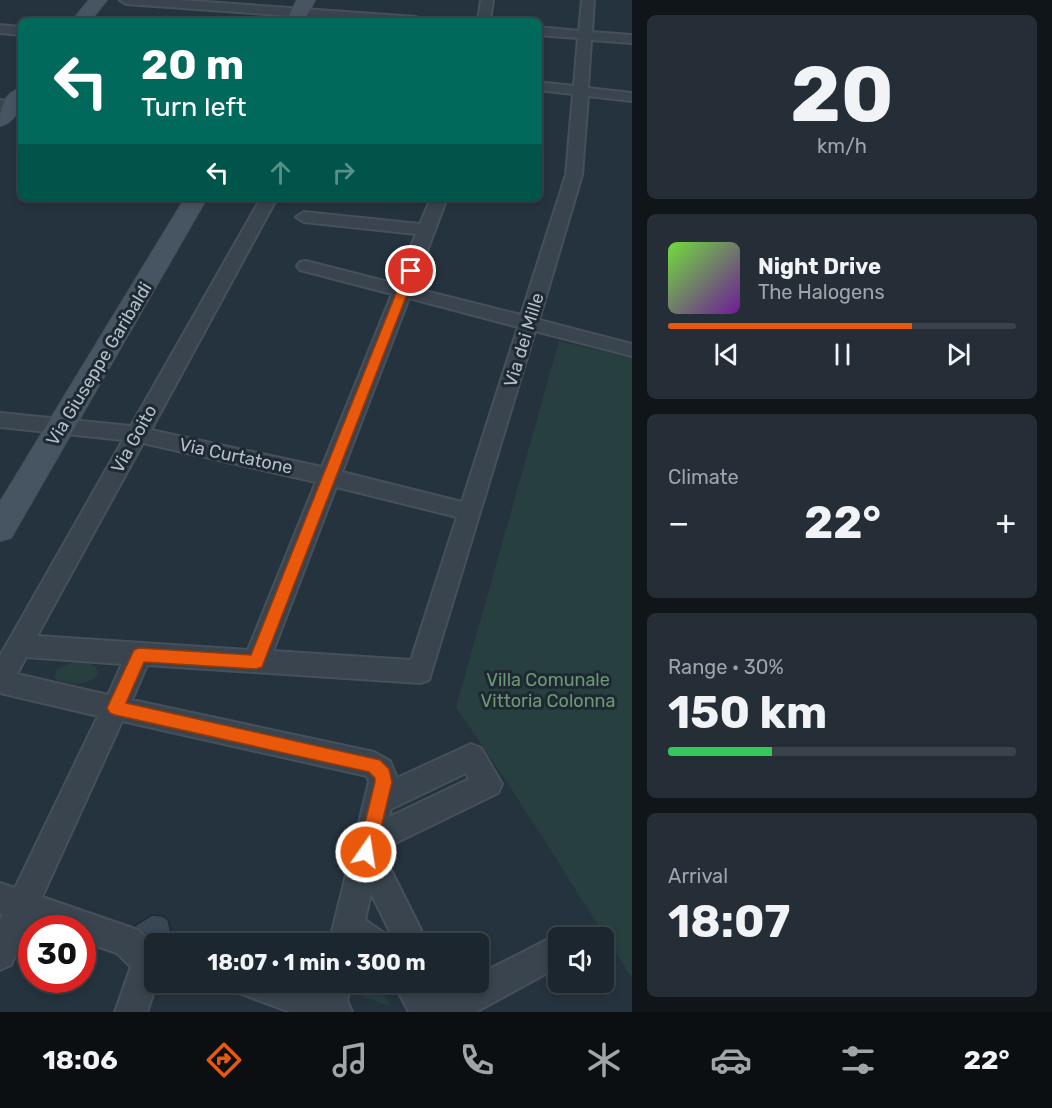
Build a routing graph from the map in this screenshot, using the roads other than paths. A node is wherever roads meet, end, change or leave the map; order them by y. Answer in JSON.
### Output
{"nodes":[{"id":1,"x":98,"y":0,"type":"edge"},
{"id":2,"x":126,"y":0,"type":"edge"},
{"id":3,"x":488,"y":0,"type":"edge"},
{"id":4,"x":588,"y":0,"type":"edge"},
{"id":5,"x":300,"y":11,"type":"edge"},
{"id":6,"x":389,"y":16,"type":"edge"},
{"id":7,"x":83,"y":18,"type":"edge"},
{"id":8,"x":485,"y":18,"type":"edge"},
{"id":9,"x":0,"y":29,"type":"edge"},
{"id":10,"x":18,"y":31,"type":"edge"},
{"id":11,"x":542,"y":31,"type":"edge"},
{"id":12,"x":586,"y":35,"type":"junction"},
{"id":13,"x":632,"y":39,"type":"edge"},
{"id":14,"x":542,"y":86,"type":"edge"},
{"id":15,"x":582,"y":91,"type":"junction"},
{"id":16,"x":632,"y":97,"type":"edge"},
{"id":17,"x":194,"y":201,"type":"edge"},
{"id":18,"x":267,"y":201,"type":"edge"},
{"id":19,"x":438,"y":201,"type":"edge"},
{"id":20,"x":304,"y":217,"type":"dead end"},
{"id":21,"x":426,"y":230,"type":"junction"},
{"id":22,"x":306,"y":266,"type":"dead end"},
{"id":23,"x":403,"y":292,"type":"junction"},
{"id":24,"x":529,"y":324,"type":"junction"},
{"id":25,"x":632,"y":350,"type":"edge"},
{"id":26,"x":0,"y":420,"type":"edge"},
{"id":27,"x":64,"y":425,"type":"junction"},
{"id":28,"x":136,"y":434,"type":"junction"},
{"id":29,"x":329,"y":477,"type":"junction"},
{"id":30,"x":469,"y":512,"type":"junction"},
{"id":31,"x":0,"y":529,"type":"edge"},
{"id":32,"x":19,"y":646,"type":"junction"},
{"id":33,"x":260,"y":653,"type":"junction"},
{"id":34,"x":139,"y":655,"type":"junction"},
{"id":35,"x":0,"y":681,"type":"edge"},
{"id":36,"x":115,"y":708,"type":"junction"},
{"id":37,"x":379,"y":800,"type":"junction"},
{"id":38,"x":368,"y":847,"type":"junction"},
{"id":39,"x":10,"y":908,"type":"edge"},
{"id":40,"x":356,"y":933,"type":"edge"},
{"id":41,"x":408,"y":933,"type":"edge"},
{"id":42,"x":0,"y":954,"type":"edge"},
{"id":43,"x":548,"y":954,"type":"edge"},
{"id":44,"x":144,"y":958,"type":"edge"},
{"id":45,"x":144,"y":977,"type":"edge"},
{"id":46,"x":291,"y":993,"type":"edge"},
{"id":47,"x":424,"y":993,"type":"edge"},
{"id":48,"x":332,"y":1004,"type":"edge"},
{"id":49,"x":438,"y":1004,"type":"edge"},
{"id":50,"x":131,"y":1012,"type":"edge"}],
"edges":[{"from":1,"to":7,"type":"main road"},
{"from":2,"to":5,"type":"street"},
{"from":3,"to":8,"type":"street"},
{"from":4,"to":12,"type":"street","name":"Via dei Mille"},
{"from":5,"to":6,"type":"street"},
{"from":9,"to":10,"type":"street"},
{"from":11,"to":12,"type":"street"},
{"from":12,"to":13,"type":"street"},
{"from":12,"to":15,"type":"street","name":"Via dei Mille"},
{"from":14,"to":15,"type":"street"},
{"from":15,"to":16,"type":"street"},
{"from":15,"to":24,"type":"street","name":"Via dei Mille"},
{"from":17,"to":27,"type":"main road","name":"Via Giuseppe Garibaldi"},
{"from":18,"to":28,"type":"street","name":"Via Goito"},
{"from":19,"to":21,"type":"street"},
{"from":20,"to":21,"type":"street"},
{"from":21,"to":23,"type":"street"},
{"from":22,"to":23,"type":"street"},
{"from":23,"to":24,"type":"street"},
{"from":23,"to":29,"type":"street"},
{"from":24,"to":25,"type":"street"},
{"from":24,"to":30,"type":"street","name":"Via dei Mille"},
{"from":26,"to":27,"type":"street","name":"Via Curtatone"},
{"from":27,"to":28,"type":"street","name":"Via Curtatone"},
{"from":27,"to":31,"type":"main road","name":"Via Giuseppe Garibaldi"},
{"from":28,"to":29,"type":"street","name":"Via Curtatone"},
{"from":28,"to":32,"type":"street","name":"Via Goito"},
{"from":29,"to":30,"type":"street","name":"Via Curtatone"},
{"from":29,"to":33,"type":"street"},
{"from":30,"to":33,"type":"street","name":"Via dei Mille"},
{"from":32,"to":34,"type":"street"},
{"from":32,"to":35,"type":"street","name":"Via Goito"},
{"from":33,"to":34,"type":"street"},
{"from":34,"to":36,"type":"street"},
{"from":35,"to":36,"type":"street"},
{"from":36,"to":37,"type":"street"},
{"from":36,"to":39,"type":"street"},
{"from":37,"to":38,"type":"street"},
{"from":37,"to":38,"type":"street"},
{"from":38,"to":40,"type":"street"},
{"from":38,"to":41,"type":"street"},
{"from":39,"to":42,"type":"street"},
{"from":39,"to":44,"type":"street"},
{"from":43,"to":49,"type":"street"},
{"from":45,"to":50,"type":"street"},
{"from":46,"to":48,"type":"street"},
{"from":47,"to":49,"type":"street"}]}
